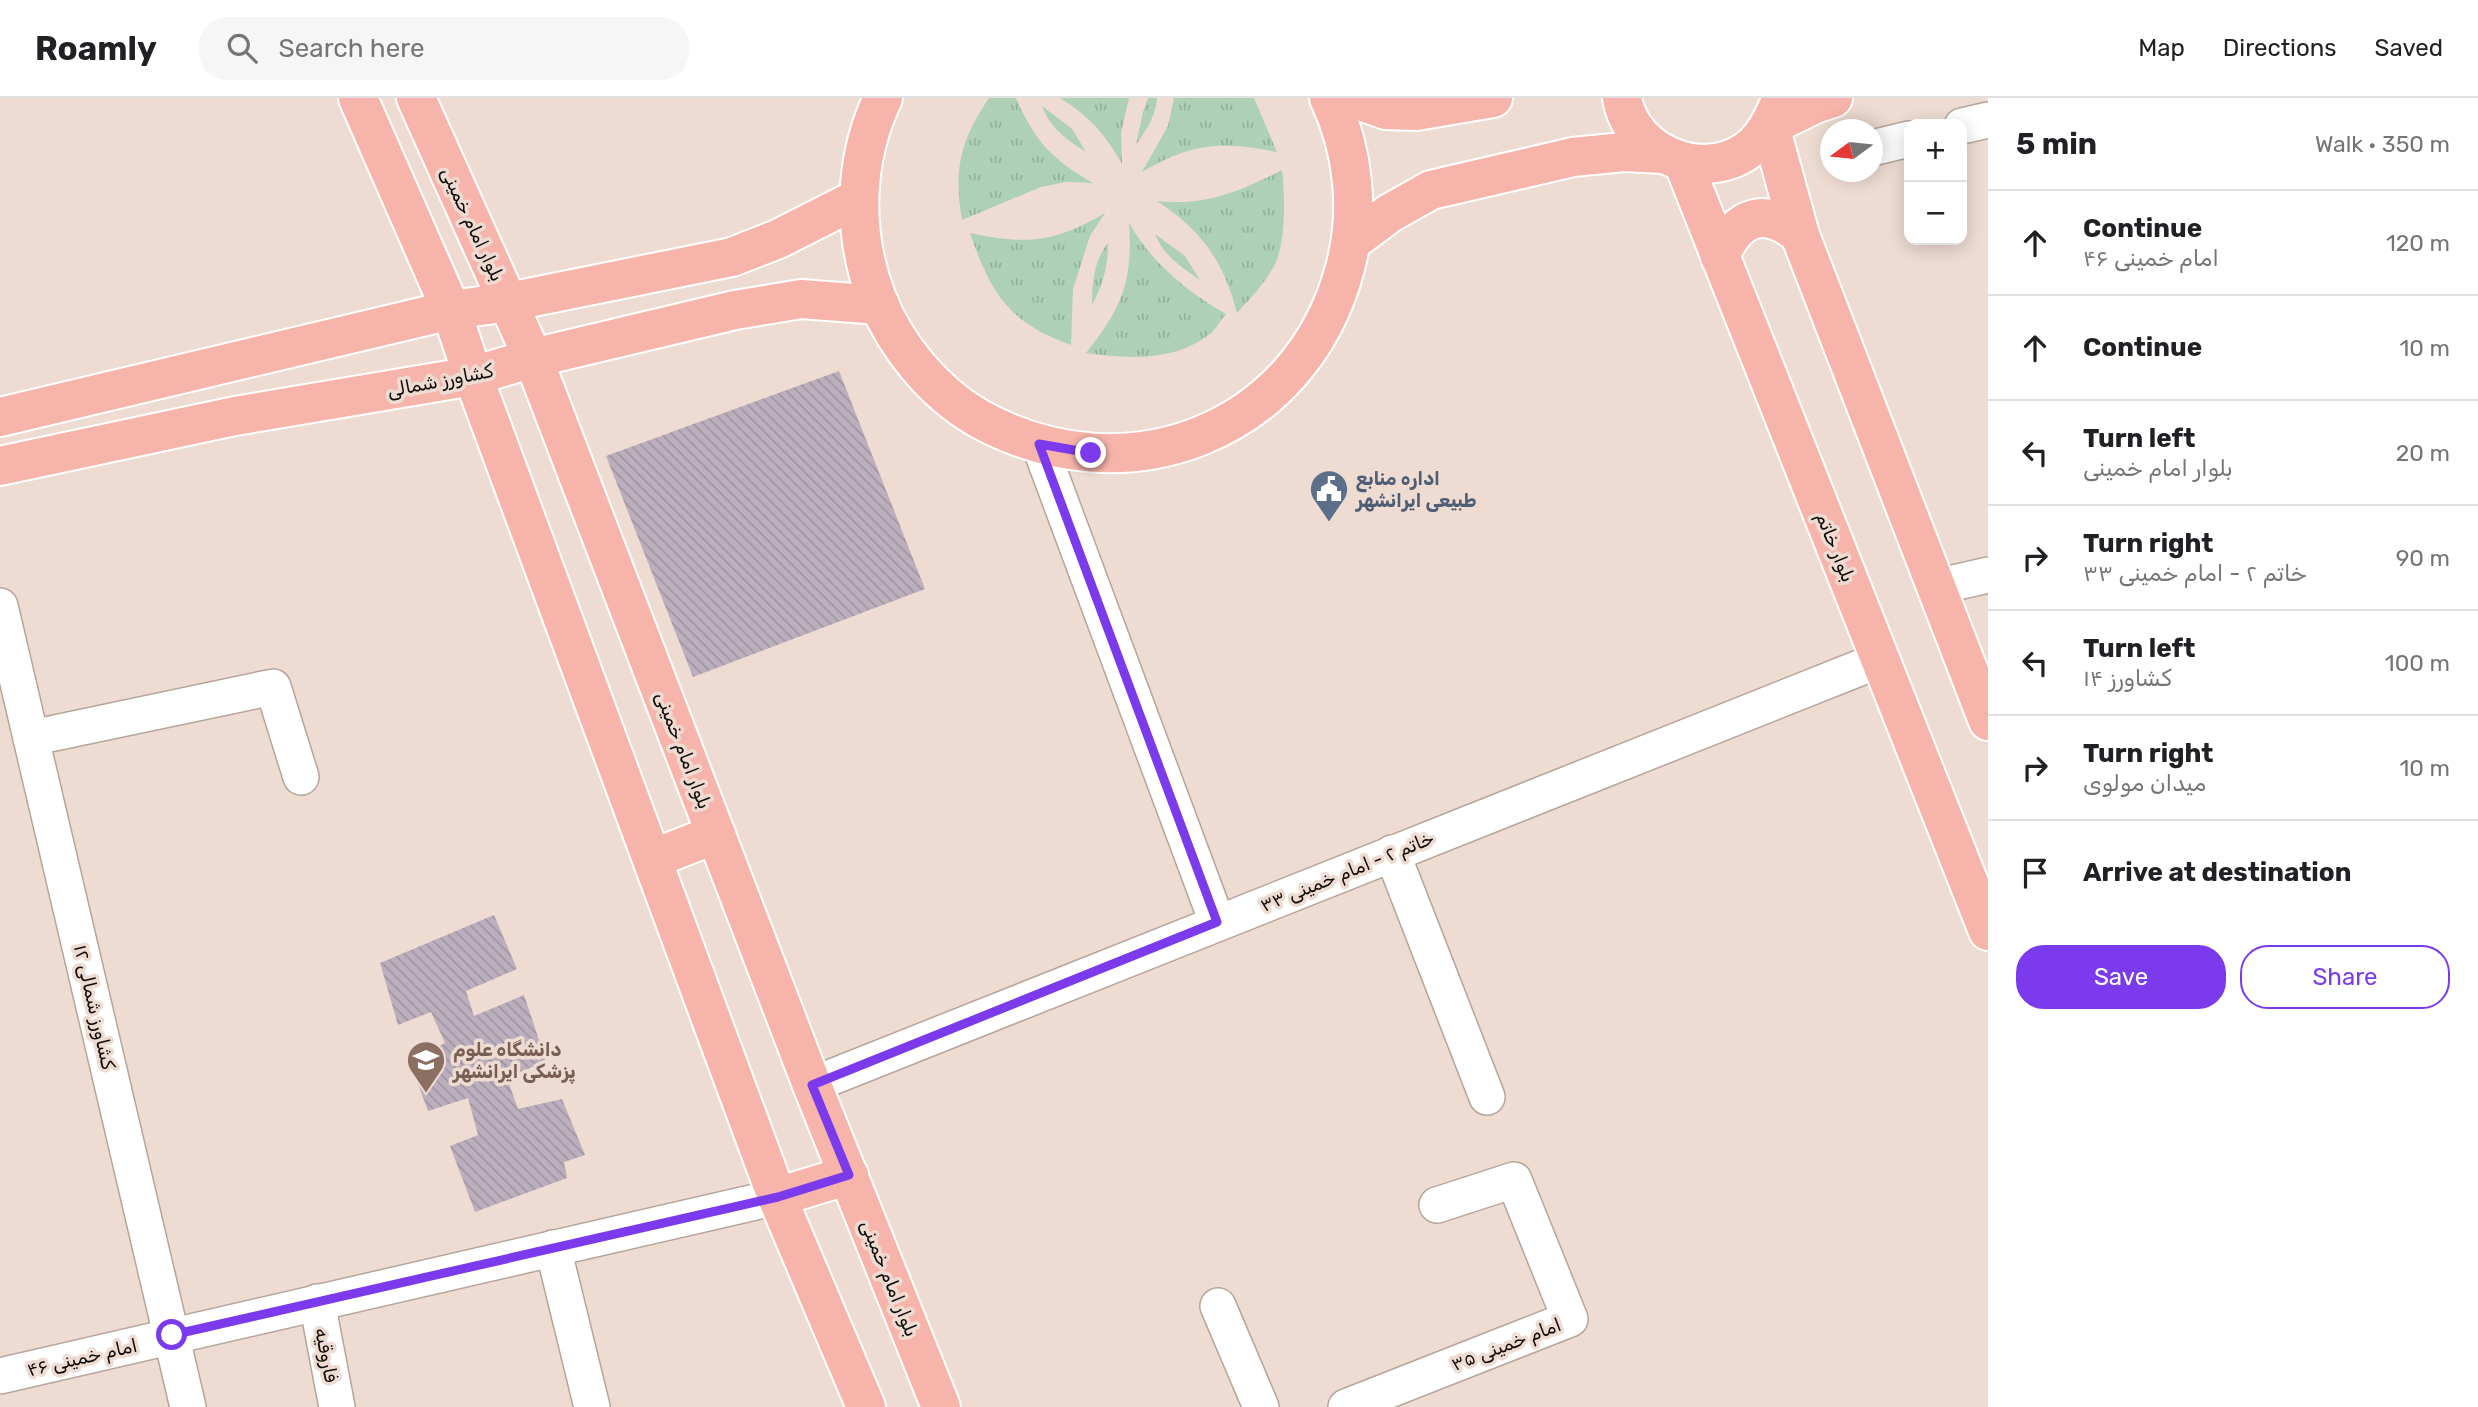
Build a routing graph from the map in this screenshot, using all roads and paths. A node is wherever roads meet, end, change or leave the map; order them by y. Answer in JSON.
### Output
{"nodes":[{"id":1,"x":358,"y":98,"type":"edge"},
{"id":2,"x":415,"y":98,"type":"edge"},
{"id":3,"x":883,"y":98,"type":"edge"},
{"id":4,"x":1329,"y":98,"type":"edge"},
{"id":5,"x":1352,"y":98,"type":"edge"},
{"id":6,"x":1493,"y":98,"type":"edge"},
{"id":7,"x":1622,"y":98,"type":"edge"},
{"id":8,"x":1833,"y":98,"type":"edge"},
{"id":9,"x":1775,"y":112,"type":"edge"},
{"id":10,"x":1988,"y":120,"type":"edge"},
{"id":11,"x":1967,"y":125,"type":"edge"},
{"id":12,"x":1904,"y":140,"type":"edge"},
{"id":13,"x":1883,"y":145,"type":"edge"},
{"id":14,"x":1673,"y":158,"type":"junction"},
{"id":15,"x":859,"y":198,"type":"junction"},
{"id":16,"x":1800,"y":235,"type":"junction"},
{"id":17,"x":1351,"y":242,"type":"junction"},
{"id":18,"x":1720,"y":257,"type":"junction"},
{"id":19,"x":509,"y":302,"type":"junction"},
{"id":20,"x":880,"y":305,"type":"junction"},
{"id":21,"x":451,"y":310,"type":"junction"},
{"id":22,"x":533,"y":358,"type":"junction"},
{"id":23,"x":472,"y":376,"type":"junction"},
{"id":24,"x":0,"y":417,"type":"edge"},
{"id":25,"x":1039,"y":444,"type":"junction"},
{"id":26,"x":0,"y":466,"type":"edge"},
{"id":27,"x":1988,"y":575,"type":"edge"},
{"id":28,"x":1936,"y":587,"type":"junction"},
{"id":29,"x":0,"y":606,"type":"edge"},
{"id":30,"x":1882,"y":659,"type":"junction"},
{"id":31,"x":1988,"y":721,"type":"edge"},
{"id":32,"x":31,"y":738,"type":"junction"},
{"id":33,"x":301,"y":777,"type":"dead end"},
{"id":34,"x":716,"y":834,"type":"junction"},
{"id":35,"x":1392,"y":853,"type":"junction"},
{"id":36,"x":652,"y":859,"type":"junction"},
{"id":37,"x":1217,"y":922,"type":"junction"},
{"id":38,"x":1988,"y":931,"type":"edge"},
{"id":39,"x":812,"y":1085,"type":"junction"},
{"id":40,"x":1487,"y":1097,"type":"dead end"},
{"id":41,"x":849,"y":1175,"type":"junction"},
{"id":42,"x":778,"y":1197,"type":"junction"},
{"id":43,"x":1437,"y":1205,"type":"dead end"},
{"id":44,"x":553,"y":1248,"type":"junction"},
{"id":45,"x":317,"y":1302,"type":"junction"},
{"id":46,"x":1218,"y":1306,"type":"dead end"},
{"id":47,"x":172,"y":1335,"type":"junction"},
{"id":48,"x":0,"y":1376,"type":"edge"},
{"id":49,"x":188,"y":1407,"type":"edge"},
{"id":50,"x":337,"y":1407,"type":"edge"},
{"id":51,"x":592,"y":1407,"type":"edge"},
{"id":52,"x":866,"y":1407,"type":"edge"},
{"id":53,"x":941,"y":1407,"type":"edge"},
{"id":54,"x":1261,"y":1407,"type":"edge"},
{"id":55,"x":1346,"y":1407,"type":"edge"}],
"edges":[{"from":1,"to":21,"type":"main road"},
{"from":2,"to":19,"type":"main road","name":"بلوار امام خمینی"},
{"from":3,"to":15,"type":"main road"},
{"from":4,"to":17,"type":"main road"},
{"from":5,"to":6,"type":"main road"},
{"from":7,"to":14,"type":"main road"},
{"from":8,"to":9,"type":"main road"},
{"from":9,"to":14,"type":"main road"},
{"from":9,"to":16,"type":"main road"},
{"from":10,"to":11,"type":"street"},
{"from":12,"to":13,"type":"street"},
{"from":14,"to":17,"type":"main road"},
{"from":14,"to":18,"type":"main road","name":"بلوار خاتم"},
{"from":15,"to":19,"type":"main road"},
{"from":15,"to":20,"type":"main road"},
{"from":16,"to":18,"type":"main road"},
{"from":16,"to":28,"type":"main road"},
{"from":17,"to":25,"type":"main road"},
{"from":18,"to":30,"type":"main road","name":"بلوار خاتم"},
{"from":19,"to":21,"type":"main road"},
{"from":19,"to":22,"type":"main road","name":"بلوار امام خمینی"},
{"from":20,"to":22,"type":"main road","name":"کشاورز شمالی"},
{"from":20,"to":25,"type":"main road"},
{"from":21,"to":23,"type":"main road"},
{"from":21,"to":24,"type":"main road"},
{"from":22,"to":23,"type":"main road","name":"کشاورز شمالی"},
{"from":22,"to":34,"type":"main road","name":"بلوار امام خمینی"},
{"from":23,"to":26,"type":"main road","name":"کشاورز شمالی"},
{"from":23,"to":36,"type":"main road"},
{"from":25,"to":37,"type":"street"},
{"from":27,"to":28,"type":"street"},
{"from":28,"to":31,"type":"main road"},
{"from":29,"to":32,"type":"street","name":"کشاورز شمالی ۱۲"},
{"from":30,"to":35,"type":"street","name":"خاتم ۲ - امام خمینی ۳۳"},
{"from":30,"to":38,"type":"main road","name":"بلوار خاتم"},
{"from":32,"to":33,"type":"street"},
{"from":32,"to":47,"type":"street","name":"کشاورز شمالی ۱۲"},
{"from":34,"to":36,"type":"main road"},
{"from":34,"to":39,"type":"main road","name":"بلوار امام خمینی"},
{"from":35,"to":37,"type":"street","name":"خاتم ۲ - امام خمینی ۳۳"},
{"from":35,"to":40,"type":"street"},
{"from":36,"to":42,"type":"main road"},
{"from":37,"to":39,"type":"street","name":"خاتم ۲ - امام خمینی ۳۳"},
{"from":39,"to":41,"type":"main road","name":"بلوار امام خمینی"},
{"from":41,"to":42,"type":"main road"},
{"from":41,"to":53,"type":"main road","name":"بلوار امام خمینی"},
{"from":42,"to":44,"type":"street","name":"امام خمینی ۴۶"},
{"from":42,"to":52,"type":"main road"},
{"from":43,"to":55,"type":"street","name":"امام خمینی ۳۵"},
{"from":44,"to":45,"type":"street","name":"امام خمینی ۴۶"},
{"from":44,"to":51,"type":"street"},
{"from":45,"to":47,"type":"street","name":"امام خمینی ۴۶"},
{"from":45,"to":50,"type":"street","name":"فاروقیه"},
{"from":46,"to":54,"type":"street"},
{"from":47,"to":48,"type":"street","name":"امام خمینی ۴۶"},
{"from":47,"to":49,"type":"street","name":"کشاورز شمالی ۱۲"}]}
